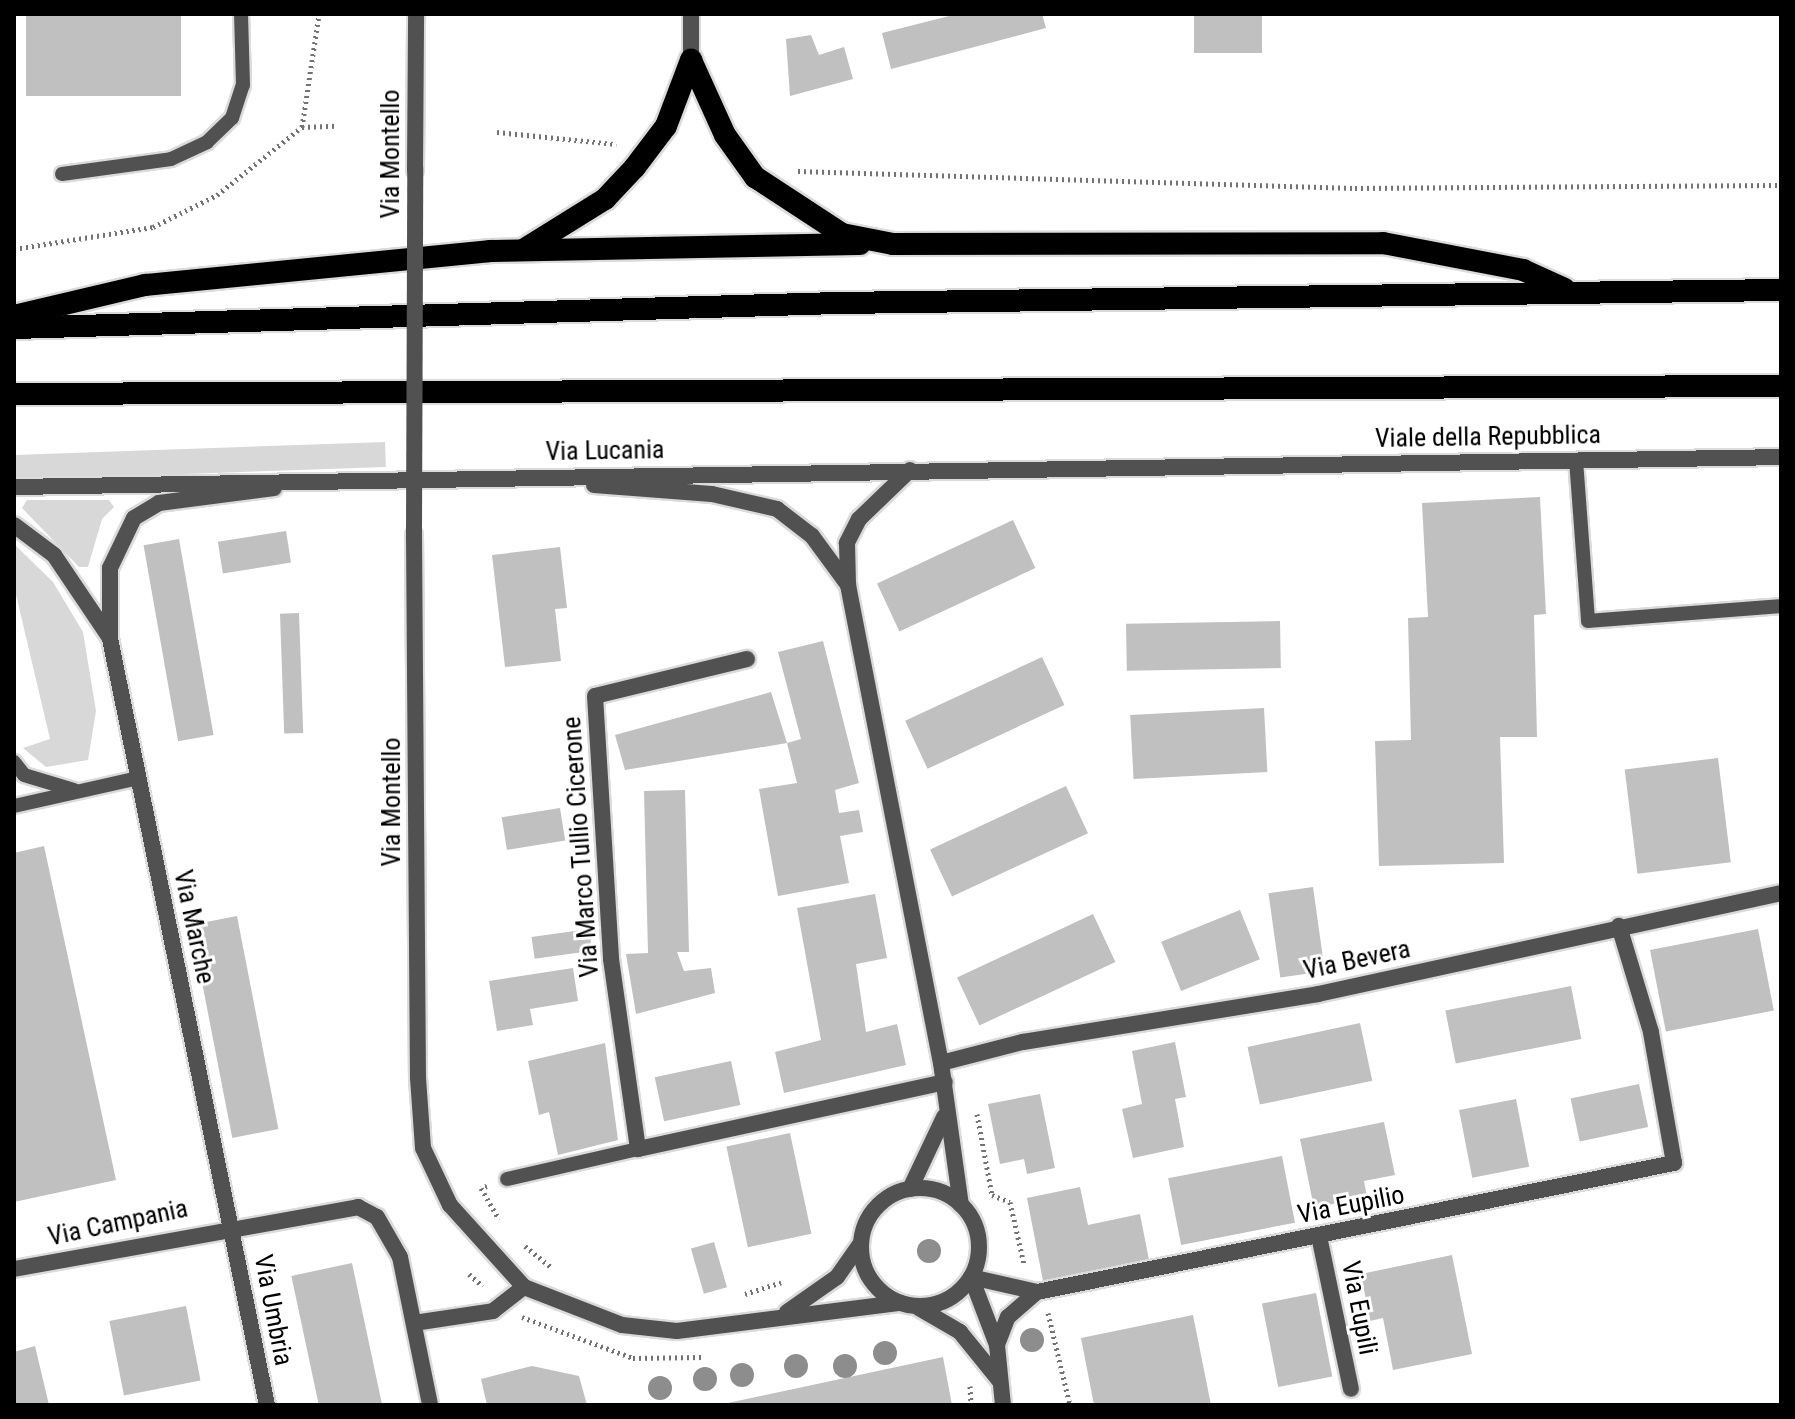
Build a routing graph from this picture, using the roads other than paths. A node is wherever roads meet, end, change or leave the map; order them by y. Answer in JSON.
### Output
{"nodes":[{"id":1,"x":241,"y":14,"type":"edge"},
{"id":2,"x":416,"y":14,"type":"edge"},
{"id":3,"x":691,"y":14,"type":"edge"},
{"id":4,"x":691,"y":60,"type":"junction"},
{"id":5,"x":62,"y":174,"type":"dead end"},
{"id":6,"x":893,"y":244,"type":"junction"},
{"id":7,"x":523,"y":250,"type":"junction"},
{"id":8,"x":1781,"y":290,"type":"edge"},
{"id":9,"x":1573,"y":293,"type":"junction"},
{"id":10,"x":14,"y":316,"type":"edge"},
{"id":11,"x":14,"y":328,"type":"edge"},
{"id":12,"x":1781,"y":386,"type":"edge"},
{"id":13,"x":14,"y":394,"type":"edge"},
{"id":14,"x":1781,"y":457,"type":"edge"},
{"id":15,"x":1576,"y":460,"type":"junction"},
{"id":16,"x":1197,"y":465,"type":"joint"},
{"id":17,"x":910,"y":470,"type":"junction"},
{"id":18,"x":492,"y":477,"type":"junction"},
{"id":19,"x":333,"y":480,"type":"junction"},
{"id":20,"x":14,"y":487,"type":"edge"},
{"id":21,"x":14,"y":525,"type":"edge"},
{"id":22,"x":848,"y":585,"type":"junction"},
{"id":23,"x":1781,"y":606,"type":"edge"},
{"id":24,"x":110,"y":639,"type":"junction"},
{"id":25,"x":747,"y":659,"type":"dead end"},
{"id":26,"x":14,"y":762,"type":"edge"},
{"id":27,"x":138,"y":778,"type":"junction"},
{"id":28,"x":78,"y":791,"type":"junction"},
{"id":29,"x":14,"y":806,"type":"edge"},
{"id":30,"x":1781,"y":893,"type":"edge"},
{"id":31,"x":1619,"y":926,"type":"junction"},
{"id":32,"x":941,"y":1063,"type":"junction"},
{"id":33,"x":945,"y":1082,"type":"junction"},
{"id":34,"x":946,"y":1112,"type":"junction"},
{"id":35,"x":638,"y":1149,"type":"junction"},
{"id":36,"x":507,"y":1179,"type":"road end"},
{"id":37,"x":910,"y":1189,"type":"junction"},
{"id":38,"x":961,"y":1205,"type":"junction"},
{"id":39,"x":231,"y":1225,"type":"junction"},
{"id":40,"x":1319,"y":1236,"type":"junction"},
{"id":41,"x":861,"y":1243,"type":"junction"},
{"id":42,"x":14,"y":1269,"type":"edge"},
{"id":43,"x":971,"y":1277,"type":"junction"},
{"id":44,"x":524,"y":1287,"type":"junction"},
{"id":45,"x":1037,"y":1292,"type":"junction"},
{"id":46,"x":907,"y":1305,"type":"junction"},
{"id":47,"x":783,"y":1315,"type":"junction"},
{"id":48,"x":414,"y":1323,"type":"junction"},
{"id":49,"x":997,"y":1345,"type":"junction"},
{"id":50,"x":999,"y":1380,"type":"junction"},
{"id":51,"x":1351,"y":1389,"type":"dead end"},
{"id":52,"x":267,"y":1405,"type":"edge"},
{"id":53,"x":430,"y":1405,"type":"edge"},
{"id":54,"x":1003,"y":1405,"type":"edge"}],
"edges":[{"from":1,"to":5,"type":"lane"},
{"from":2,"to":44,"type":"street","name":"Via Montello","bridge":true},
{"from":3,"to":4,"type":"street"},
{"from":4,"to":6,"type":"highway"},
{"from":4,"to":7,"type":"highway"},
{"from":6,"to":7,"type":"highway"},
{"from":6,"to":9,"type":"highway"},
{"from":7,"to":10,"type":"highway"},
{"from":8,"to":9,"type":"highway"},
{"from":9,"to":11,"type":"highway"},
{"from":12,"to":13,"type":"highway"},
{"from":14,"to":15,"type":"street","name":"Viale della Repubblica"},
{"from":15,"to":16,"type":"street","name":"Viale della Repubblica"},
{"from":15,"to":23,"type":"lane"},
{"from":16,"to":17,"type":"street","name":"Via Lucania"},
{"from":17,"to":18,"type":"street","name":"Via Lucania"},
{"from":17,"to":22,"type":"street"},
{"from":18,"to":19,"type":"street","name":"Via Lucania"},
{"from":18,"to":22,"type":"street"},
{"from":19,"to":20,"type":"street","name":"Via Lucania"},
{"from":19,"to":24,"type":"street","name":"Via Marche"},
{"from":21,"to":24,"type":"street","name":"Via Marche"},
{"from":22,"to":32,"type":"street"},
{"from":24,"to":27,"type":"street","name":"Via Marche"},
{"from":25,"to":35,"type":"street","name":"Via Marco Tullio Cicerone"},
{"from":26,"to":28,"type":"lane"},
{"from":27,"to":28,"type":"lane"},
{"from":27,"to":39,"type":"street","name":"Via Marche"},
{"from":28,"to":29,"type":"lane"},
{"from":30,"to":31,"type":"street","name":"Via Bevera"},
{"from":31,"to":32,"type":"street","name":"Via Bevera"},
{"from":31,"to":40,"type":"street","name":"Via Eupilio"},
{"from":32,"to":33,"type":"street"},
{"from":33,"to":34,"type":"street"},
{"from":33,"to":35,"type":"street"},
{"from":34,"to":37,"type":"street"},
{"from":34,"to":38,"type":"street"},
{"from":35,"to":36,"type":"lane"},
{"from":37,"to":38,"type":"street"},
{"from":37,"to":41,"type":"street"},
{"from":38,"to":43,"type":"street"},
{"from":39,"to":42,"type":"street","name":"Via Campania"},
{"from":39,"to":48,"type":"street","name":"Via Campania"},
{"from":39,"to":52,"type":"street","name":"Via Umbria"},
{"from":40,"to":45,"type":"street","name":"Via Eupilio"},
{"from":40,"to":51,"type":"street","name":"Via Eupili"},
{"from":41,"to":46,"type":"street"},
{"from":41,"to":47,"type":"street","name":"Via Montello"},
{"from":43,"to":45,"type":"street","name":"Via Eupilio"},
{"from":43,"to":46,"type":"street"},
{"from":43,"to":49,"type":"street"},
{"from":44,"to":47,"type":"street","name":"Via Montello"},
{"from":44,"to":48,"type":"street"},
{"from":45,"to":49,"type":"street"},
{"from":46,"to":47,"type":"street","name":"Via Montello"},
{"from":46,"to":50,"type":"street"},
{"from":48,"to":53,"type":"street","name":"Via Campania"},
{"from":49,"to":50,"type":"street"},
{"from":50,"to":54,"type":"street"}]}
